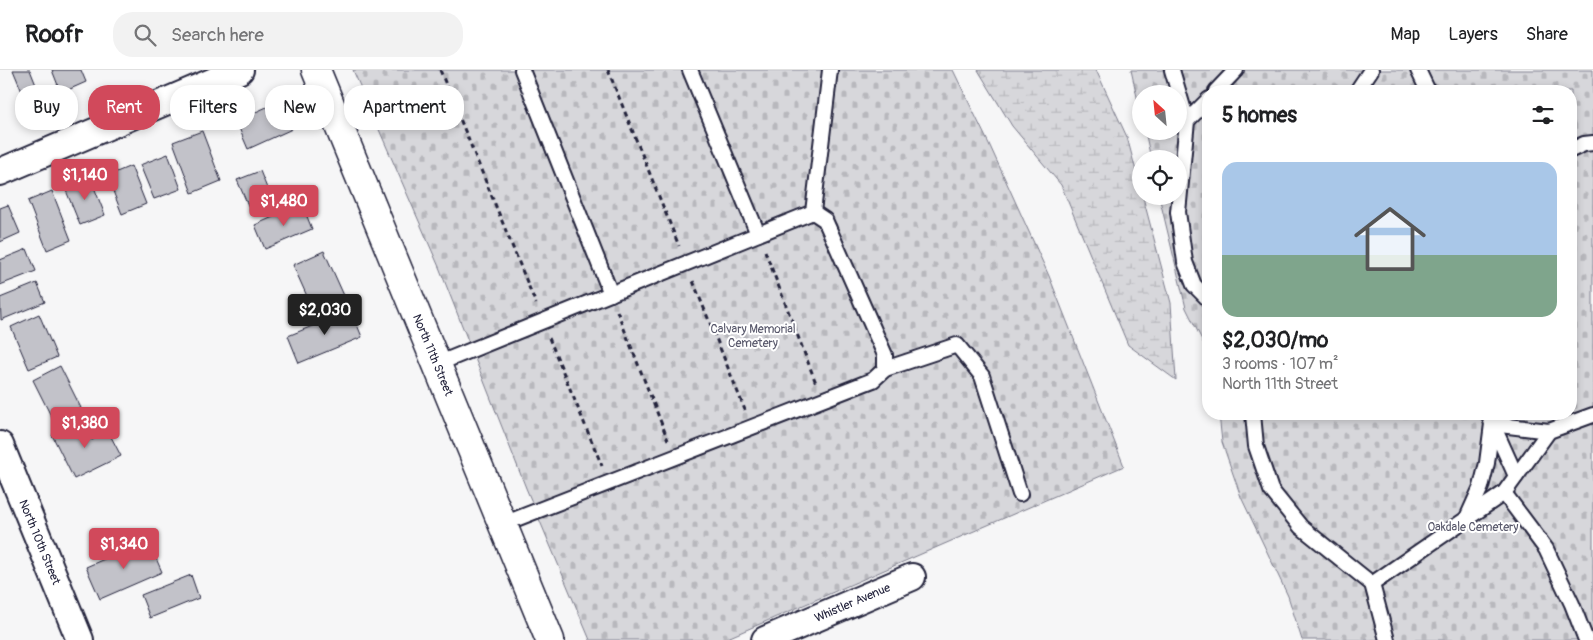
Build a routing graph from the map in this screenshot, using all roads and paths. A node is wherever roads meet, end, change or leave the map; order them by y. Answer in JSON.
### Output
{"nodes":[{"id":1,"x":240,"y":70,"type":"edge"},
{"id":2,"x":316,"y":70,"type":"edge"},
{"id":3,"x":440,"y":70,"type":"edge"},
{"id":4,"x":522,"y":70,"type":"edge"},
{"id":5,"x":690,"y":70,"type":"edge"},
{"id":6,"x":830,"y":70,"type":"edge"},
{"id":7,"x":1172,"y":70,"type":"edge"},
{"id":8,"x":1236,"y":70,"type":"edge"},
{"id":9,"x":1371,"y":70,"type":"edge"},
{"id":10,"x":1418,"y":70,"type":"edge"},
{"id":11,"x":1176,"y":85,"type":"edge"},
{"id":12,"x":1222,"y":85,"type":"edge"},
{"id":13,"x":1361,"y":85,"type":"edge"},
{"id":14,"x":1425,"y":85,"type":"edge"},
{"id":15,"x":1202,"y":106,"type":"edge"},
{"id":16,"x":1188,"y":121,"type":"edge"},
{"id":17,"x":1185,"y":140,"type":"edge"},
{"id":18,"x":1593,"y":143,"type":"edge"},
{"id":19,"x":1577,"y":147,"type":"edge"},
{"id":20,"x":0,"y":172,"type":"edge"},
{"id":21,"x":814,"y":212,"type":"junction"},
{"id":22,"x":758,"y":234,"type":"junction"},
{"id":23,"x":1202,"y":293,"type":"edge"},
{"id":24,"x":611,"y":294,"type":"junction"},
{"id":25,"x":543,"y":321,"type":"junction"},
{"id":26,"x":437,"y":364,"type":"junction"},
{"id":27,"x":886,"y":369,"type":"junction"},
{"id":28,"x":822,"y":399,"type":"junction"},
{"id":29,"x":1593,"y":415,"type":"edge"},
{"id":30,"x":1254,"y":420,"type":"edge"},
{"id":31,"x":1490,"y":420,"type":"edge"},
{"id":32,"x":1490,"y":420,"type":"edge"},
{"id":33,"x":1495,"y":420,"type":"edge"},
{"id":34,"x":1549,"y":431,"type":"junction"},
{"id":35,"x":0,"y":444,"type":"edge"},
{"id":36,"x":675,"y":457,"type":"junction"},
{"id":37,"x":1516,"y":476,"type":"junction"},
{"id":38,"x":609,"y":483,"type":"junction"},
{"id":39,"x":1504,"y":493,"type":"junction"},
{"id":40,"x":1020,"y":494,"type":"dead end"},
{"id":41,"x":1467,"y":518,"type":"junction"},
{"id":42,"x":503,"y":524,"type":"junction"},
{"id":43,"x":912,"y":577,"type":"dead end"},
{"id":44,"x":1372,"y":584,"type":"junction"},
{"id":45,"x":80,"y":640,"type":"edge"},
{"id":46,"x":550,"y":640,"type":"edge"},
{"id":47,"x":765,"y":640,"type":"edge"},
{"id":48,"x":1387,"y":640,"type":"edge"},
{"id":49,"x":1586,"y":640,"type":"edge"}],
"edges":[{"from":1,"to":20,"type":"street"},
{"from":2,"to":26,"type":"street","name":"North 11th Street"},
{"from":3,"to":25,"type":"path"},
{"from":4,"to":24,"type":"lane"},
{"from":5,"to":22,"type":"lane"},
{"from":6,"to":21,"type":"lane"},
{"from":7,"to":11,"type":"lane"},
{"from":8,"to":12,"type":"lane"},
{"from":9,"to":13,"type":"lane"},
{"from":10,"to":14,"type":"lane"},
{"from":15,"to":16,"type":"lane"},
{"from":17,"to":23,"type":"lane"},
{"from":18,"to":19,"type":"lane"},
{"from":21,"to":22,"type":"lane"},
{"from":21,"to":27,"type":"lane"},
{"from":22,"to":24,"type":"lane"},
{"from":22,"to":28,"type":"path"},
{"from":24,"to":25,"type":"lane"},
{"from":24,"to":36,"type":"path"},
{"from":25,"to":26,"type":"lane"},
{"from":25,"to":38,"type":"path"},
{"from":26,"to":42,"type":"street","name":"North 11th Street"},
{"from":27,"to":28,"type":"lane"},
{"from":27,"to":40,"type":"lane"},
{"from":28,"to":36,"type":"lane"},
{"from":29,"to":34,"type":"lane"},
{"from":30,"to":44,"type":"lane"},
{"from":31,"to":37,"type":"lane"},
{"from":32,"to":41,"type":"lane"},
{"from":33,"to":34,"type":"lane"},
{"from":34,"to":37,"type":"lane"},
{"from":35,"to":45,"type":"street","name":"North 10th Street"},
{"from":36,"to":38,"type":"lane"},
{"from":37,"to":39,"type":"lane"},
{"from":38,"to":42,"type":"lane"},
{"from":39,"to":41,"type":"lane"},
{"from":39,"to":49,"type":"lane"},
{"from":41,"to":44,"type":"lane"},
{"from":42,"to":46,"type":"street","name":"North 11th Street"},
{"from":43,"to":47,"type":"street","name":"Whistler Avenue"},
{"from":44,"to":48,"type":"lane"}]}
